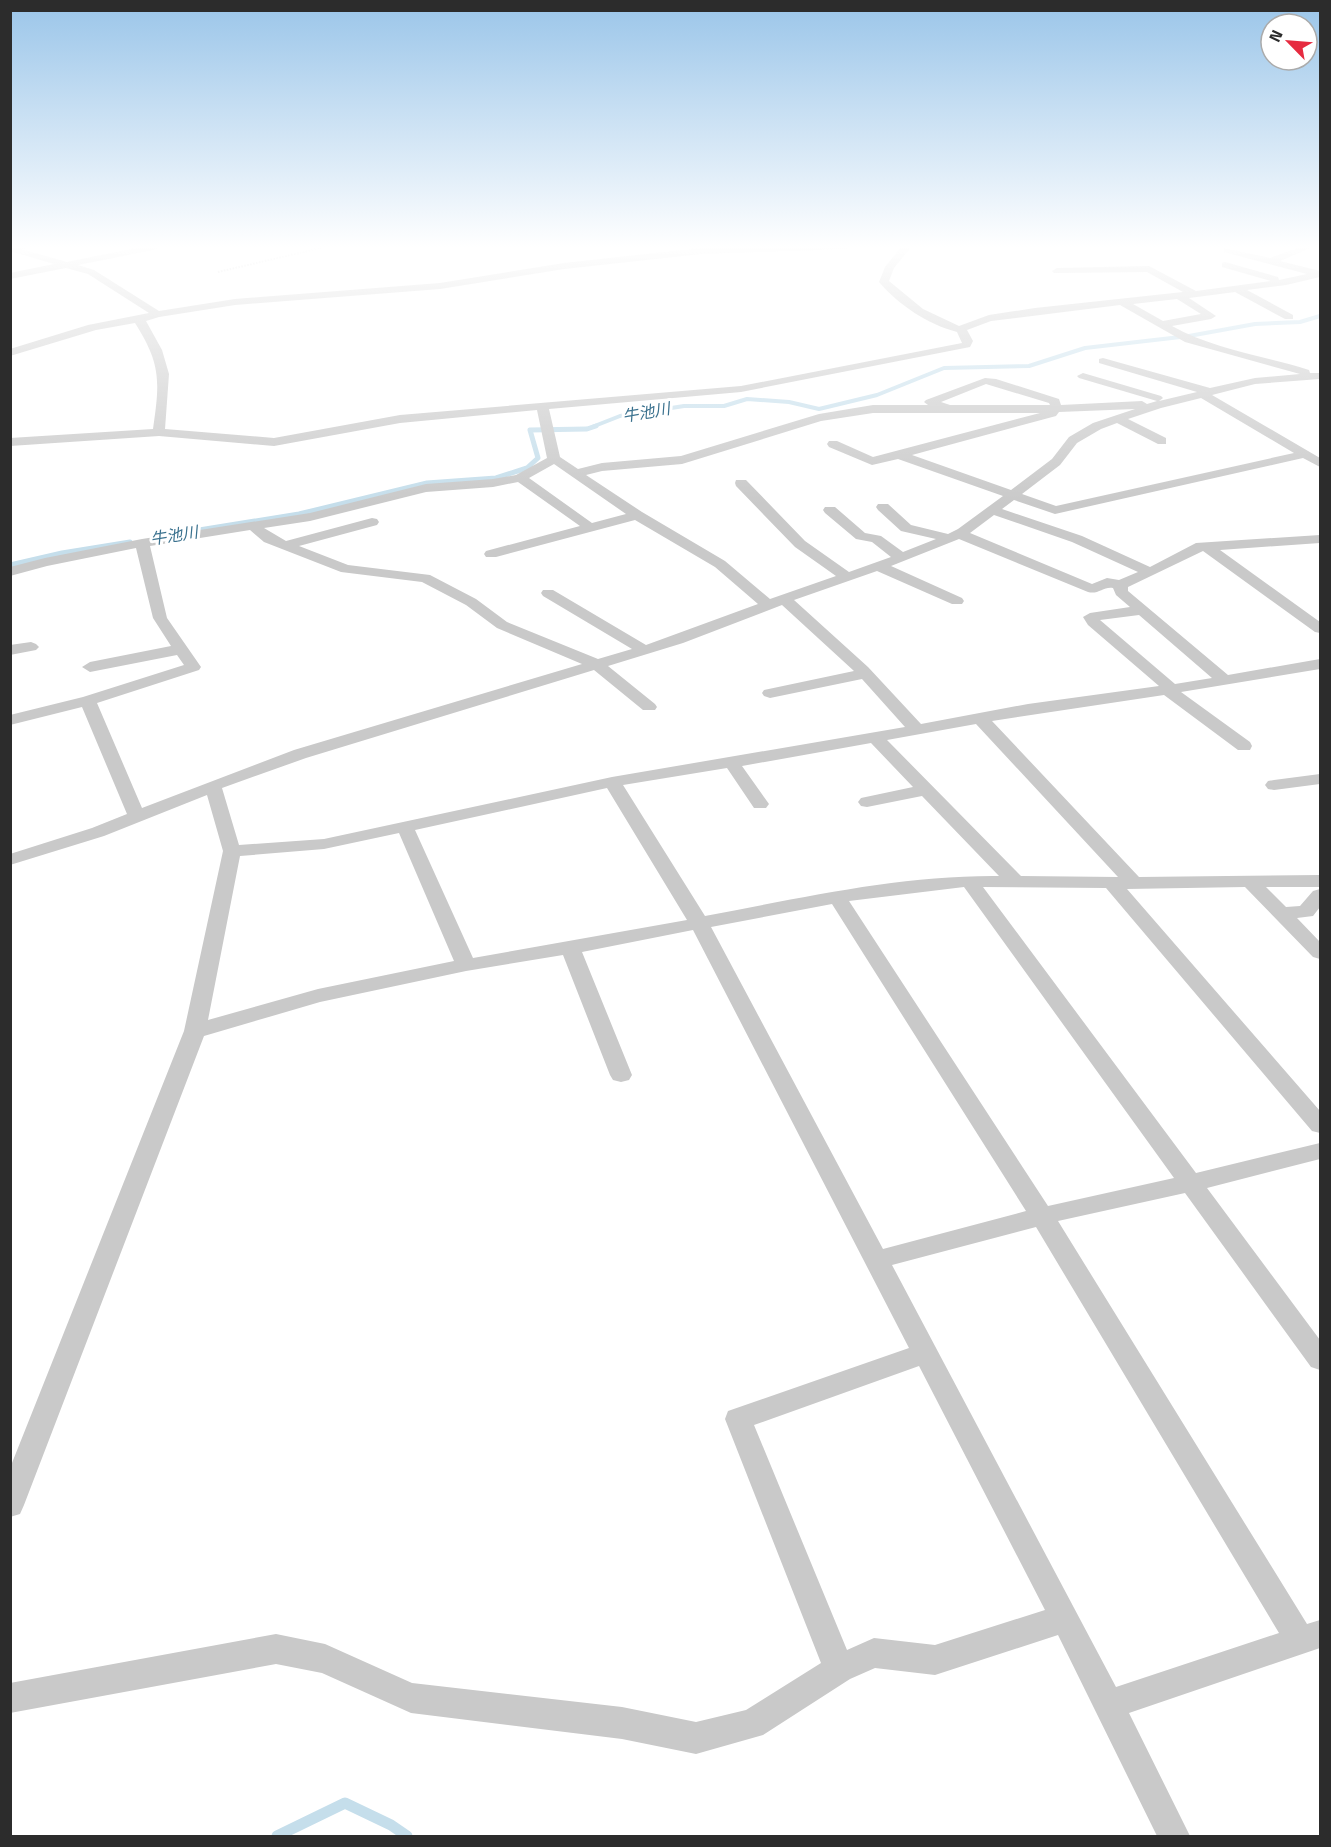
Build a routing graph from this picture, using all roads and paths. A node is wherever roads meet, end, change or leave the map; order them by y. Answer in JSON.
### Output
{"nodes":[{"id":1,"x":79,"y":332,"type":"edge"},
{"id":2,"x":147,"y":332,"type":"edge"},
{"id":3,"x":962,"y":332,"type":"edge"},
{"id":4,"x":1176,"y":332,"type":"edge"},
{"id":5,"x":10,"y":353,"type":"edge"},
{"id":6,"x":1103,"y":361,"type":"dead end"},
{"id":7,"x":1083,"y":376,"type":"dead end"},
{"id":8,"x":1318,"y":376,"type":"edge"},
{"id":9,"x":1208,"y":394,"type":"junction"},
{"id":10,"x":1164,"y":404,"type":"junction"},
{"id":11,"x":542,"y":406,"type":"junction"},
{"id":12,"x":946,"y":408,"type":"junction"},
{"id":13,"x":1056,"y":409,"type":"junction"},
{"id":14,"x":1118,"y":419,"type":"junction"},
{"id":15,"x":159,"y":432,"type":"junction"},
{"id":16,"x":1162,"y":441,"type":"dead end"},
{"id":17,"x":10,"y":442,"type":"edge"},
{"id":18,"x":833,"y":444,"type":"dead end"},
{"id":19,"x":1305,"y":454,"type":"junction"},
{"id":20,"x":899,"y":455,"type":"junction"},
{"id":21,"x":554,"y":459,"type":"junction"},
{"id":22,"x":1319,"y":462,"type":"edge"},
{"id":23,"x":574,"y":474,"type":"junction"},
{"id":24,"x":520,"y":478,"type":"junction"},
{"id":25,"x":741,"y":483,"type":"dead end"},
{"id":26,"x":1011,"y":494,"type":"junction"},
{"id":27,"x":883,"y":507,"type":"dead end"},
{"id":28,"x":830,"y":510,"type":"dead end"},
{"id":29,"x":992,"y":510,"type":"junction"},
{"id":30,"x":637,"y":515,"type":"junction"},
{"id":31,"x":372,"y":522,"type":"dead end"},
{"id":32,"x":253,"y":526,"type":"junction"},
{"id":33,"x":591,"y":528,"type":"junction"},
{"id":34,"x":954,"y":536,"type":"junction"},
{"id":35,"x":1320,"y":538,"type":"edge"},
{"id":36,"x":142,"y":543,"type":"junction"},
{"id":37,"x":285,"y":546,"type":"junction"},
{"id":38,"x":1206,"y":547,"type":"junction"},
{"id":39,"x":491,"y":554,"type":"dead end"},
{"id":40,"x":902,"y":558,"type":"junction"},
{"id":41,"x":878,"y":566,"type":"junction"},
{"id":42,"x":10,"y":572,"type":"edge"},
{"id":43,"x":1150,"y":572,"type":"junction"},
{"id":44,"x":847,"y":577,"type":"junction"},
{"id":45,"x":1120,"y":585,"type":"junction"},
{"id":46,"x":548,"y":593,"type":"dead end"},
{"id":47,"x":784,"y":599,"type":"junction"},
{"id":48,"x":957,"y":602,"type":"dead end"},
{"id":49,"x":769,"y":606,"type":"junction"},
{"id":50,"x":1142,"y":610,"type":"junction"},
{"id":51,"x":1320,"y":629,"type":"edge"},
{"id":52,"x":31,"y":646,"type":"dead end"},
{"id":53,"x":182,"y":649,"type":"junction"},
{"id":54,"x":10,"y":650,"type":"edge"},
{"id":55,"x":644,"y":650,"type":"junction"},
{"id":56,"x":596,"y":664,"type":"junction"},
{"id":57,"x":1313,"y":666,"type":"edge"},
{"id":58,"x":90,"y":667,"type":"dead end"},
{"id":59,"x":865,"y":674,"type":"junction"},
{"id":60,"x":1320,"y":680,"type":"edge"},
{"id":61,"x":1226,"y":681,"type":"junction"},
{"id":62,"x":1170,"y":690,"type":"junction"},
{"id":63,"x":770,"y":693,"type":"dead end"},
{"id":64,"x":88,"y":701,"type":"junction"},
{"id":65,"x":649,"y":707,"type":"dead end"},
{"id":66,"x":980,"y":718,"type":"junction"},
{"id":67,"x":10,"y":720,"type":"edge"},
{"id":68,"x":916,"y":729,"type":"junction"},
{"id":69,"x":875,"y":738,"type":"junction"},
{"id":70,"x":1244,"y":746,"type":"dead end"},
{"id":71,"x":731,"y":762,"type":"junction"},
{"id":72,"x":1320,"y":779,"type":"edge"},
{"id":73,"x":612,"y":782,"type":"junction"},
{"id":74,"x":1274,"y":785,"type":"dead end"},
{"id":75,"x":213,"y":786,"type":"junction"},
{"id":76,"x":926,"y":790,"type":"junction"},
{"id":77,"x":867,"y":802,"type":"dead end"},
{"id":78,"x":760,"y":804,"type":"dead end"},
{"id":79,"x":137,"y":817,"type":"junction"},
{"id":80,"x":405,"y":827,"type":"junction"},
{"id":81,"x":232,"y":851,"type":"junction"},
{"id":82,"x":10,"y":860,"type":"edge"},
{"id":83,"x":969,"y":881,"type":"junction"},
{"id":84,"x":1320,"y":881,"type":"edge"},
{"id":85,"x":1015,"y":882,"type":"junction"},
{"id":86,"x":1111,"y":882,"type":"junction"},
{"id":87,"x":1250,"y":882,"type":"junction"},
{"id":88,"x":1134,"y":883,"type":"junction"},
{"id":89,"x":1320,"y":895,"type":"edge"},
{"id":90,"x":837,"y":897,"type":"junction"},
{"id":91,"x":1282,"y":913,"type":"junction"},
{"id":92,"x":699,"y":923,"type":"junction"},
{"id":93,"x":570,"y":948,"type":"junction"},
{"id":94,"x":1320,"y":953,"type":"edge"},
{"id":95,"x":466,"y":965,"type":"junction"},
{"id":96,"x":195,"y":1031,"type":"junction"},
{"id":97,"x":621,"y":1075,"type":"dead end"},
{"id":98,"x":1320,"y":1125,"type":"edge"},
{"id":99,"x":1320,"y":1151,"type":"edge"},
{"id":100,"x":1191,"y":1184,"type":"junction"},
{"id":101,"x":1042,"y":1216,"type":"junction"},
{"id":102,"x":876,"y":1260,"type":"junction"},
{"id":103,"x":926,"y":1353,"type":"junction"},
{"id":104,"x":1320,"y":1359,"type":"edge"},
{"id":105,"x":10,"y":1505,"type":"edge"},
{"id":106,"x":1065,"y":1618,"type":"junction"},
{"id":107,"x":1310,"y":1638,"type":"edge"},
{"id":108,"x":839,"y":1669,"type":"junction"},
{"id":109,"x":10,"y":1698,"type":"edge"},
{"id":110,"x":1109,"y":1704,"type":"junction"},
{"id":111,"x":1174,"y":1836,"type":"edge"}],
"edges":[{"from":1,"to":5,"type":"street"},
{"from":2,"to":15,"type":"street"},
{"from":3,"to":11,"type":"street"},
{"from":4,"to":8,"type":"street"},
{"from":6,"to":9,"type":"street"},
{"from":7,"to":10,"type":"street"},
{"from":8,"to":9,"type":"street"},
{"from":9,"to":10,"type":"street"},
{"from":9,"to":19,"type":"street"},
{"from":10,"to":13,"type":"street"},
{"from":10,"to":14,"type":"street"},
{"from":11,"to":15,"type":"street"},
{"from":11,"to":21,"type":"street"},
{"from":12,"to":13,"type":"street"},
{"from":12,"to":13,"type":"street"},
{"from":12,"to":23,"type":"street"},
{"from":13,"to":20,"type":"street"},
{"from":14,"to":16,"type":"street"},
{"from":14,"to":26,"type":"street"},
{"from":15,"to":17,"type":"street"},
{"from":18,"to":20,"type":"street"},
{"from":19,"to":22,"type":"street"},
{"from":19,"to":26,"type":"street"},
{"from":20,"to":26,"type":"street"},
{"from":21,"to":23,"type":"street"},
{"from":21,"to":24,"type":"street"},
{"from":23,"to":30,"type":"street"},
{"from":24,"to":32,"type":"street"},
{"from":24,"to":33,"type":"street"},
{"from":25,"to":44,"type":"street"},
{"from":26,"to":29,"type":"street"},
{"from":27,"to":34,"type":"street"},
{"from":28,"to":40,"type":"street"},
{"from":29,"to":34,"type":"street"},
{"from":29,"to":43,"type":"street"},
{"from":30,"to":33,"type":"street"},
{"from":30,"to":49,"type":"street"},
{"from":31,"to":37,"type":"street"},
{"from":32,"to":36,"type":"street"},
{"from":32,"to":37,"type":"street"},
{"from":33,"to":39,"type":"street"},
{"from":34,"to":40,"type":"street"},
{"from":34,"to":45,"type":"street"},
{"from":35,"to":38,"type":"street"},
{"from":36,"to":42,"type":"street"},
{"from":36,"to":53,"type":"street"},
{"from":37,"to":56,"type":"street"},
{"from":38,"to":43,"type":"street"},
{"from":38,"to":51,"type":"street"},
{"from":40,"to":41,"type":"street"},
{"from":41,"to":44,"type":"street"},
{"from":41,"to":48,"type":"street"},
{"from":43,"to":45,"type":"street"},
{"from":44,"to":47,"type":"street"},
{"from":45,"to":50,"type":"street"},
{"from":46,"to":55,"type":"street"},
{"from":47,"to":49,"type":"street"},
{"from":47,"to":59,"type":"street"},
{"from":49,"to":55,"type":"street"},
{"from":50,"to":61,"type":"street"},
{"from":50,"to":62,"type":"street"},
{"from":52,"to":54,"type":"street"},
{"from":53,"to":58,"type":"street"},
{"from":53,"to":64,"type":"street"},
{"from":55,"to":56,"type":"street"},
{"from":56,"to":65,"type":"street"},
{"from":56,"to":75,"type":"street"},
{"from":57,"to":60,"type":"street"},
{"from":57,"to":61,"type":"street"},
{"from":59,"to":63,"type":"street"},
{"from":59,"to":68,"type":"street"},
{"from":61,"to":62,"type":"street"},
{"from":62,"to":66,"type":"street"},
{"from":62,"to":70,"type":"street"},
{"from":64,"to":67,"type":"street"},
{"from":64,"to":79,"type":"street"},
{"from":66,"to":68,"type":"street"},
{"from":66,"to":88,"type":"street"},
{"from":68,"to":69,"type":"street"},
{"from":69,"to":71,"type":"street"},
{"from":69,"to":76,"type":"street"},
{"from":71,"to":73,"type":"street"},
{"from":71,"to":78,"type":"street"},
{"from":72,"to":74,"type":"street"},
{"from":73,"to":80,"type":"street"},
{"from":73,"to":92,"type":"street"},
{"from":75,"to":79,"type":"street"},
{"from":75,"to":81,"type":"street"},
{"from":76,"to":77,"type":"street"},
{"from":76,"to":85,"type":"street"},
{"from":79,"to":82,"type":"street"},
{"from":80,"to":81,"type":"street"},
{"from":80,"to":95,"type":"street"},
{"from":81,"to":96,"type":"street"},
{"from":83,"to":85,"type":"street"},
{"from":83,"to":90,"type":"street"},
{"from":83,"to":100,"type":"street"},
{"from":84,"to":87,"type":"street"},
{"from":85,"to":86,"type":"street"},
{"from":86,"to":88,"type":"street"},
{"from":86,"to":98,"type":"street"},
{"from":87,"to":88,"type":"street"},
{"from":87,"to":91,"type":"street"},
{"from":89,"to":91,"type":"street"},
{"from":90,"to":92,"type":"street"},
{"from":90,"to":101,"type":"street"},
{"from":91,"to":94,"type":"street"},
{"from":92,"to":93,"type":"street"},
{"from":92,"to":102,"type":"street"},
{"from":93,"to":95,"type":"street"},
{"from":93,"to":97,"type":"street"},
{"from":95,"to":96,"type":"street"},
{"from":96,"to":105,"type":"street"},
{"from":99,"to":100,"type":"street"},
{"from":100,"to":101,"type":"street"},
{"from":100,"to":104,"type":"street"},
{"from":101,"to":102,"type":"street"},
{"from":101,"to":107,"type":"street"},
{"from":102,"to":103,"type":"street"},
{"from":103,"to":106,"type":"street"},
{"from":103,"to":108,"type":"street"},
{"from":106,"to":108,"type":"street"},
{"from":106,"to":110,"type":"street"},
{"from":107,"to":110,"type":"street"},
{"from":108,"to":109,"type":"street"},
{"from":110,"to":111,"type":"street"}]}
